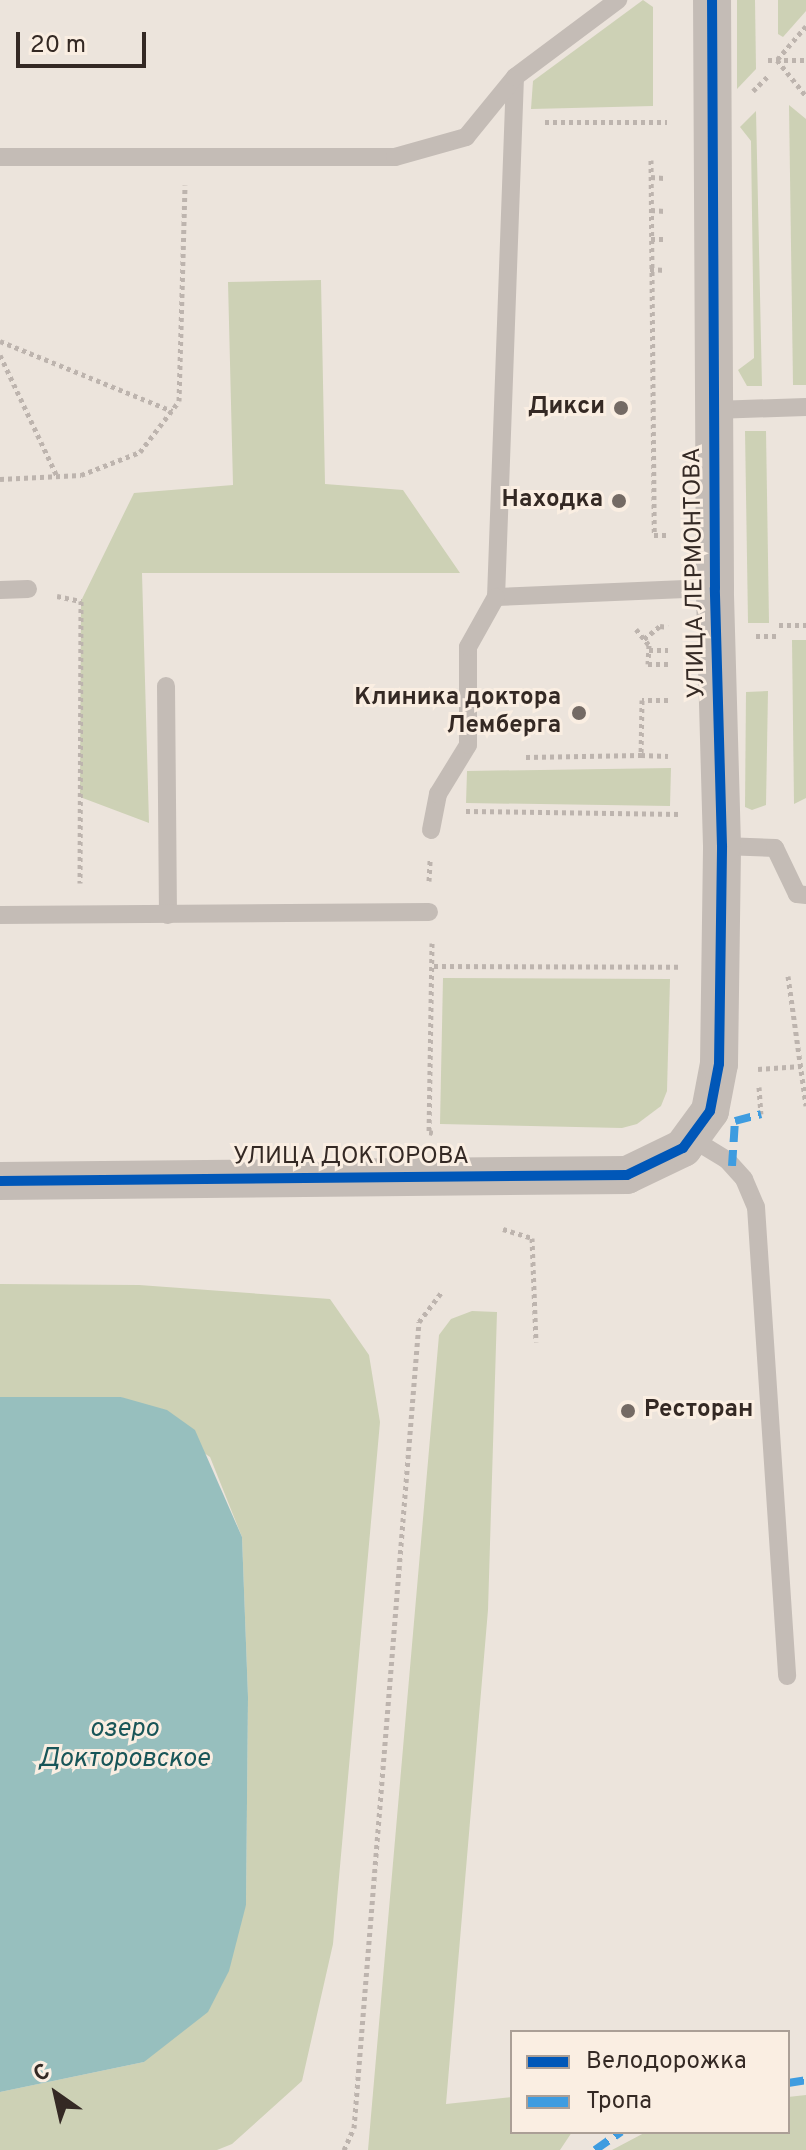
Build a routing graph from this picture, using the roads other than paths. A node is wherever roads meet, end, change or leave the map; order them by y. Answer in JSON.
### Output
{"nodes":[{"id":1,"x":618,"y":0,"type":"edge"},
{"id":2,"x":712,"y":0,"type":"edge"},
{"id":3,"x":515,"y":77,"type":"junction"},
{"id":4,"x":0,"y":157,"type":"edge"},
{"id":5,"x":806,"y":407,"type":"edge"},
{"id":6,"x":714,"y":410,"type":"junction"},
{"id":7,"x":715,"y":588,"type":"junction"},
{"id":8,"x":28,"y":589,"type":"road end"},
{"id":9,"x":0,"y":590,"type":"edge"},
{"id":10,"x":496,"y":597,"type":"junction"},
{"id":11,"x":166,"y":686,"type":"dead end"},
{"id":12,"x":431,"y":830,"type":"road end"},
{"id":13,"x":722,"y":846,"type":"junction"},
{"id":14,"x":806,"y":895,"type":"edge"},
{"id":15,"x":429,"y":912,"type":"road end"},
{"id":16,"x":0,"y":915,"type":"edge"},
{"id":17,"x":168,"y":915,"type":"junction"},
{"id":18,"x":691,"y":1138,"type":"junction"},
{"id":19,"x":0,"y":1181,"type":"edge"},
{"id":20,"x":787,"y":1676,"type":"dead end"}],
"edges":[{"from":1,"to":3,"type":"lane"},
{"from":2,"to":6,"type":"street","name":"УЛИЦА ЛЕРМОНТОВА"},
{"from":3,"to":4,"type":"lane"},
{"from":3,"to":10,"type":"lane"},
{"from":5,"to":6,"type":"lane"},
{"from":6,"to":7,"type":"street","name":"УЛИЦА ЛЕРМОНТОВА"},
{"from":7,"to":10,"type":"lane"},
{"from":7,"to":13,"type":"street","name":"УЛИЦА ЛЕРМОНТОВА"},
{"from":8,"to":9,"type":"lane"},
{"from":10,"to":12,"type":"lane"},
{"from":11,"to":17,"type":"lane"},
{"from":13,"to":14,"type":"lane"},
{"from":13,"to":18,"type":"street","name":"УЛИЦА ЛЕРМОНТОВА"},
{"from":15,"to":17,"type":"lane"},
{"from":16,"to":17,"type":"lane"},
{"from":18,"to":19,"type":"street","name":"УЛИЦА ДОКТОРОВА"},
{"from":18,"to":20,"type":"lane"}]}
